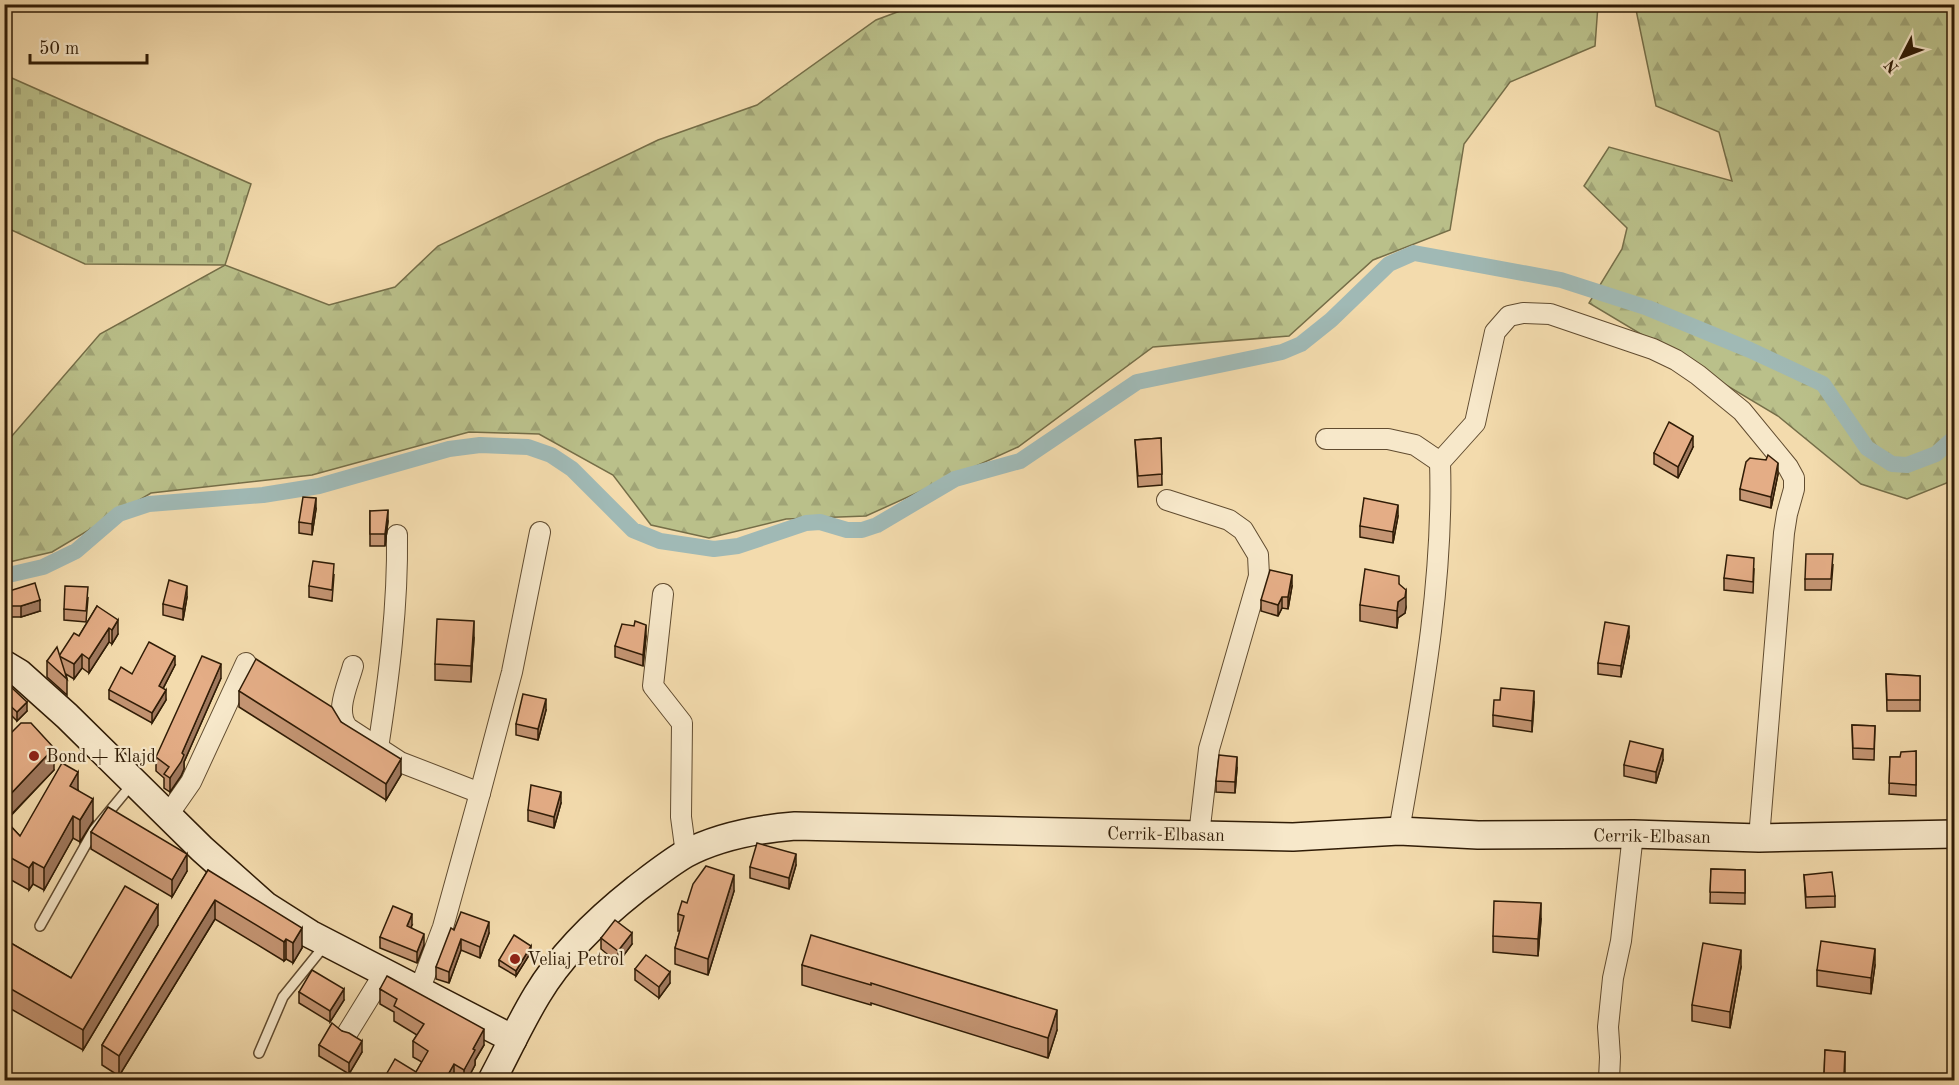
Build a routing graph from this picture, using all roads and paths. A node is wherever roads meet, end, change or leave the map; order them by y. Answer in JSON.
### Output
{"nodes":[{"id":1,"x":1326,"y":439,"type":"dead end"},
{"id":2,"x":1440,"y":462,"type":"junction"},
{"id":3,"x":1167,"y":500,"type":"dead end"},
{"id":4,"x":540,"y":532,"type":"dead end"},
{"id":5,"x":397,"y":535,"type":"dead end"},
{"id":6,"x":663,"y":594,"type":"dead end"},
{"id":7,"x":246,"y":663,"type":"dead end"},
{"id":8,"x":4,"y":664,"type":"edge"},
{"id":9,"x":353,"y":666,"type":"dead end"},
{"id":10,"x":378,"y":748,"type":"junction"},
{"id":11,"x":133,"y":782,"type":"junction"},
{"id":12,"x":480,"y":793,"type":"junction"},
{"id":13,"x":168,"y":815,"type":"junction"},
{"id":14,"x":1399,"y":831,"type":"junction"},
{"id":15,"x":1633,"y":834,"type":"junction"},
{"id":16,"x":1954,"y":834,"type":"edge"},
{"id":17,"x":1199,"y":835,"type":"junction"},
{"id":18,"x":1759,"y":838,"type":"junction"},
{"id":19,"x":686,"y":854,"type":"junction"},
{"id":20,"x":40,"y":926,"type":"dead end"},
{"id":21,"x":326,"y":943,"type":"junction"},
{"id":22,"x":385,"y":972,"type":"junction"},
{"id":23,"x":419,"y":991,"type":"junction"},
{"id":24,"x":348,"y":1032,"type":"edge"},
{"id":25,"x":513,"y":1039,"type":"junction"},
{"id":26,"x":259,"y":1053,"type":"dead end"},
{"id":27,"x":492,"y":1080,"type":"edge"},
{"id":28,"x":1609,"y":1080,"type":"edge"}],
"edges":[{"from":1,"to":2,"type":"street"},
{"from":2,"to":14,"type":"street"},
{"from":2,"to":18,"type":"street"},
{"from":3,"to":17,"type":"street"},
{"from":4,"to":12,"type":"street"},
{"from":5,"to":10,"type":"street"},
{"from":6,"to":19,"type":"street"},
{"from":7,"to":13,"type":"street"},
{"from":8,"to":11,"type":"main road"},
{"from":9,"to":10,"type":"street"},
{"from":10,"to":12,"type":"street"},
{"from":11,"to":13,"type":"main road"},
{"from":11,"to":20,"type":"lane"},
{"from":12,"to":23,"type":"street"},
{"from":13,"to":21,"type":"main road"},
{"from":14,"to":15,"type":"main road","name":"Cerrik-Elbasan"},
{"from":14,"to":17,"type":"main road","name":"Cerrik-Elbasan"},
{"from":15,"to":18,"type":"main road","name":"Cerrik-Elbasan"},
{"from":15,"to":28,"type":"street"},
{"from":16,"to":18,"type":"main road","name":"Cerrik-Elbasan"},
{"from":17,"to":19,"type":"main road","name":"Cerrik-Elbasan"},
{"from":19,"to":25,"type":"main road","name":"Cerrik-Elbasan"},
{"from":21,"to":22,"type":"main road"},
{"from":21,"to":26,"type":"lane"},
{"from":22,"to":23,"type":"main road"},
{"from":22,"to":24,"type":"street"},
{"from":23,"to":25,"type":"main road"},
{"from":25,"to":27,"type":"main road","name":"Cerrik-Elbasan"}]}
